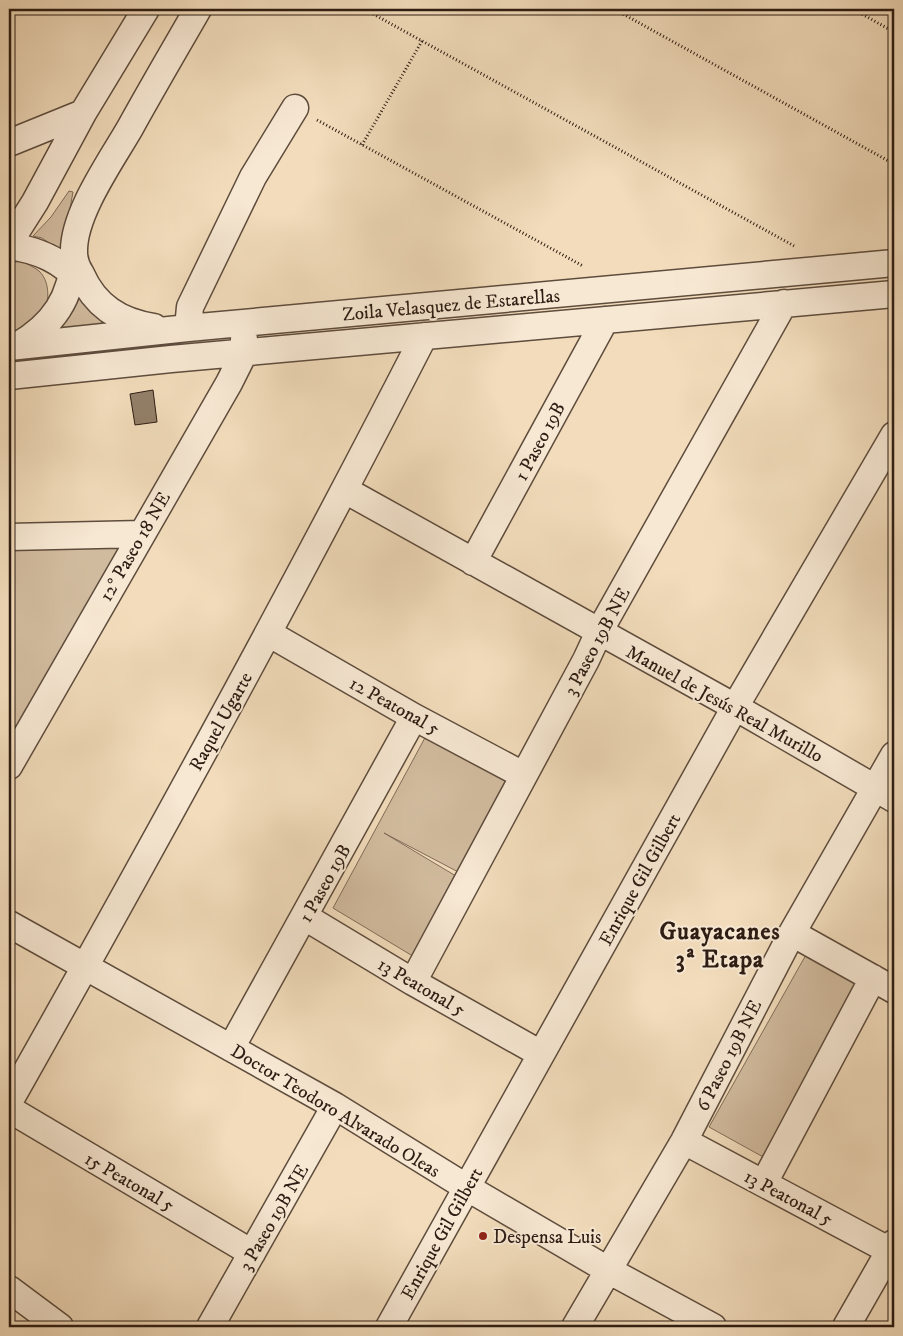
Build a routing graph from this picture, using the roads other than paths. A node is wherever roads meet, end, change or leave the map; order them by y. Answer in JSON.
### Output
{"nodes":[{"id":1,"x":146,"y":9,"type":"edge"},
{"id":2,"x":198,"y":9,"type":"edge"},
{"id":3,"x":295,"y":108,"type":"road end"},
{"id":4,"x":83,"y":113,"type":"junction"},
{"id":5,"x":9,"y":143,"type":"edge"},
{"id":6,"x":9,"y":244,"type":"edge"},
{"id":7,"x":73,"y":264,"type":"junction"},
{"id":8,"x":894,"y":264,"type":"edge"},
{"id":9,"x":894,"y":294,"type":"edge"},
{"id":10,"x":784,"y":303,"type":"junction"},
{"id":11,"x":604,"y":320,"type":"junction"},
{"id":12,"x":244,"y":322,"type":"junction"},
{"id":13,"x":179,"y":328,"type":"junction"},
{"id":14,"x":424,"y":336,"type":"junction"},
{"id":15,"x":11,"y":347,"type":"edge"},
{"id":16,"x":244,"y":352,"type":"junction"},
{"id":17,"x":9,"y":376,"type":"edge"},
{"id":18,"x":894,"y":435,"type":"edge"},
{"id":19,"x":346,"y":490,"type":"junction"},
{"id":20,"x":142,"y":534,"type":"junction"},
{"id":21,"x":9,"y":537,"type":"edge"},
{"id":22,"x":474,"y":562,"type":"junction"},
{"id":23,"x":599,"y":632,"type":"junction"},
{"id":24,"x":268,"y":633,"type":"junction"},
{"id":25,"x":735,"y":707,"type":"junction"},
{"id":26,"x":414,"y":717,"type":"junction"},
{"id":27,"x":12,"y":754,"type":"edge"},
{"id":28,"x":894,"y":755,"type":"edge"},
{"id":29,"x":523,"y":775,"type":"junction"},
{"id":30,"x":885,"y":794,"type":"edge"},
{"id":31,"x":305,"y":917,"type":"junction"},
{"id":32,"x":9,"y":924,"type":"edge"},
{"id":33,"x":792,"y":933,"type":"junction"},
{"id":34,"x":85,"y":966,"type":"junction"},
{"id":35,"x":413,"y":982,"type":"junction"},
{"id":36,"x":884,"y":984,"type":"edge"},
{"id":37,"x":231,"y":1048,"type":"junction"},
{"id":38,"x":540,"y":1054,"type":"junction"},
{"id":39,"x":9,"y":1102,"type":"edge"},
{"id":40,"x":335,"y":1106,"type":"junction"},
{"id":41,"x":9,"y":1110,"type":"edge"},
{"id":42,"x":684,"y":1140,"type":"junction"},
{"id":43,"x":764,"y":1183,"type":"junction"},
{"id":44,"x":466,"y":1187,"type":"junction"},
{"id":45,"x":893,"y":1249,"type":"edge"},
{"id":46,"x":252,"y":1253,"type":"junction"},
{"id":47,"x":608,"y":1270,"type":"junction"},
{"id":48,"x":9,"y":1289,"type":"edge"},
{"id":49,"x":60,"y":1327,"type":"edge"},
{"id":50,"x":210,"y":1327,"type":"edge"},
{"id":51,"x":389,"y":1327,"type":"edge"},
{"id":52,"x":575,"y":1327,"type":"edge"},
{"id":53,"x":713,"y":1327,"type":"edge"},
{"id":54,"x":846,"y":1327,"type":"edge"}],
"edges":[{"from":1,"to":4,"type":"street"},
{"from":2,"to":7,"type":"street"},
{"from":3,"to":13,"type":"street"},
{"from":4,"to":5,"type":"street"},
{"from":4,"to":6,"type":"street"},
{"from":6,"to":7,"type":"street"},
{"from":7,"to":13,"type":"street"},
{"from":7,"to":15,"type":"street"},
{"from":8,"to":12,"type":"street","name":"Zoila Velasquez de Estarellas"},
{"from":9,"to":10,"type":"street","name":"Zoila Velasquez de Estarellas"},
{"from":10,"to":11,"type":"street","name":"Zoila Velasquez de Estarellas"},
{"from":10,"to":23,"type":"street","name":"3 Paseo 19B NE"},
{"from":11,"to":14,"type":"street","name":"Zoila Velasquez de Estarellas"},
{"from":11,"to":22,"type":"street","name":"1 Paseo 19B"},
{"from":12,"to":13,"type":"street","name":"Zoila Velasquez de Estarellas"},
{"from":12,"to":16,"type":"street","name":"12° Paseo 18 NE"},
{"from":13,"to":15,"type":"street","name":"Zoila Velasquez de Estarellas"},
{"from":14,"to":16,"type":"street","name":"Zoila Velasquez de Estarellas"},
{"from":14,"to":19,"type":"street","name":"Raquel Ugarte"},
{"from":16,"to":17,"type":"street","name":"Zoila Velasquez de Estarellas"},
{"from":16,"to":20,"type":"street","name":"12° Paseo 18 NE"},
{"from":18,"to":25,"type":"street","name":"Enrique Gil Gilbert"},
{"from":19,"to":22,"type":"street","name":"Manuel de Jesús Real Murillo"},
{"from":19,"to":24,"type":"street","name":"Raquel Ugarte"},
{"from":20,"to":21,"type":"street"},
{"from":20,"to":27,"type":"street","name":"12° Paseo 18 NE"},
{"from":22,"to":23,"type":"street","name":"Manuel de Jesús Real Murillo"},
{"from":23,"to":25,"type":"street","name":"Manuel de Jesús Real Murillo"},
{"from":23,"to":29,"type":"street","name":"3 Paseo 19B NE"},
{"from":24,"to":26,"type":"street","name":"12 Peatonal 5"},
{"from":24,"to":34,"type":"street","name":"Raquel Ugarte"},
{"from":25,"to":30,"type":"street","name":"Manuel de Jesús Real Murillo"},
{"from":25,"to":38,"type":"street","name":"Enrique Gil Gilbert"},
{"from":26,"to":29,"type":"street","name":"12 Peatonal 5"},
{"from":26,"to":31,"type":"street","name":"1 Paseo 19B"},
{"from":28,"to":30,"type":"street","name":"6 Paseo 19B NE"},
{"from":29,"to":35,"type":"street","name":"3 Paseo 19B NE"},
{"from":30,"to":33,"type":"street","name":"6 Paseo 19B NE"},
{"from":31,"to":35,"type":"street","name":"13 Peatonal 5"},
{"from":31,"to":37,"type":"street","name":"1 Paseo 19B"},
{"from":32,"to":34,"type":"street","name":"Doctor Teodoro Alvarado Oleas"},
{"from":33,"to":36,"type":"street"},
{"from":33,"to":42,"type":"street","name":"6 Paseo 19B NE"},
{"from":34,"to":37,"type":"street","name":"Doctor Teodoro Alvarado Oleas"},
{"from":34,"to":39,"type":"street","name":"Raquel Ugarte"},
{"from":35,"to":38,"type":"street","name":"13 Peatonal 5"},
{"from":36,"to":43,"type":"street"},
{"from":37,"to":40,"type":"street","name":"Doctor Teodoro Alvarado Oleas"},
{"from":38,"to":44,"type":"street","name":"Enrique Gil Gilbert"},
{"from":40,"to":44,"type":"street","name":"Doctor Teodoro Alvarado Oleas"},
{"from":40,"to":46,"type":"street","name":"3 Paseo 19B NE"},
{"from":41,"to":46,"type":"street","name":"15 Peatonal 5"},
{"from":42,"to":43,"type":"street","name":"13 Peatonal 5"},
{"from":42,"to":47,"type":"street","name":"6 Paseo 19B NE"},
{"from":43,"to":45,"type":"street","name":"13 Peatonal 5"},
{"from":44,"to":47,"type":"street","name":"Doctor Teodoro Alvarado Oleas"},
{"from":44,"to":51,"type":"street","name":"Enrique Gil Gilbert"},
{"from":45,"to":54,"type":"street"},
{"from":46,"to":50,"type":"street","name":"3 Paseo 19B NE"},
{"from":47,"to":52,"type":"street","name":"6 Paseo 19B NE"},
{"from":47,"to":53,"type":"street","name":"Doctor Teodoro Alvarado Oleas"},
{"from":48,"to":49,"type":"street"}]}
